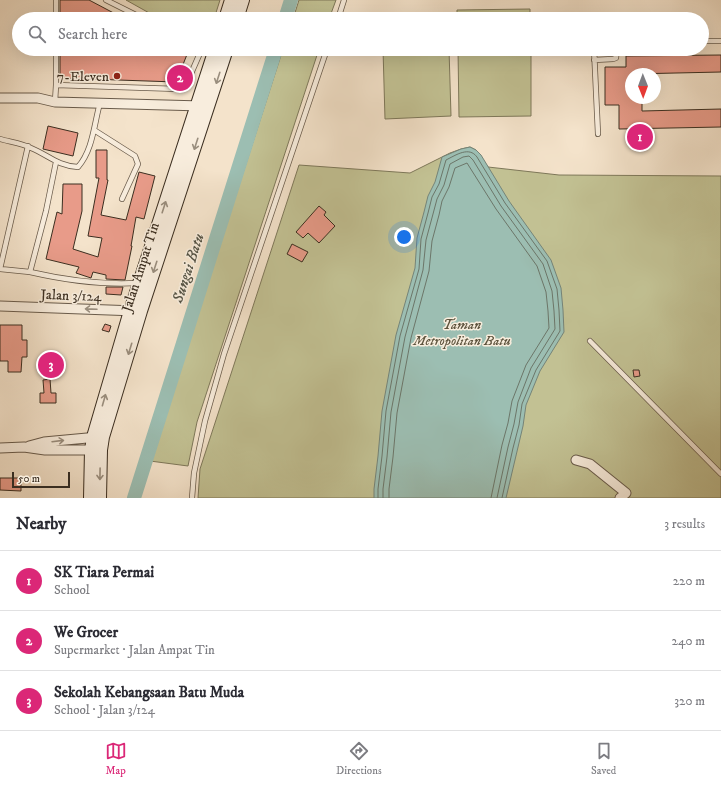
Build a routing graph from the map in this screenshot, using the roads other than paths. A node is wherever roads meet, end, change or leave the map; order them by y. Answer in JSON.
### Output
{"nodes":[{"id":1,"x":56,"y":0,"type":"edge"},
{"id":2,"x":106,"y":0,"type":"edge"},
{"id":3,"x":231,"y":0,"type":"edge"},
{"id":4,"x":243,"y":0,"type":"edge"},
{"id":5,"x":344,"y":0,"type":"edge"},
{"id":6,"x":56,"y":12,"type":"edge"},
{"id":7,"x":130,"y":12,"type":"edge"},
{"id":8,"x":227,"y":12,"type":"edge"},
{"id":9,"x":239,"y":12,"type":"edge"},
{"id":10,"x":340,"y":12,"type":"edge"},
{"id":11,"x":709,"y":41,"type":"edge"},
{"id":12,"x":721,"y":41,"type":"edge"},
{"id":13,"x":56,"y":56,"type":"edge"},
{"id":14,"x":199,"y":56,"type":"edge"},
{"id":15,"x":214,"y":56,"type":"edge"},
{"id":16,"x":224,"y":56,"type":"edge"},
{"id":17,"x":325,"y":56,"type":"edge"},
{"id":18,"x":594,"y":56,"type":"edge"},
{"id":19,"x":616,"y":56,"type":"edge"},
{"id":20,"x":594,"y":60,"type":"junction"},
{"id":21,"x":56,"y":85,"type":"junction"},
{"id":22,"x":0,"y":98,"type":"edge"},
{"id":23,"x":55,"y":102,"type":"junction"},
{"id":24,"x":100,"y":103,"type":"junction"},
{"id":25,"x":203,"y":106,"type":"junction"},
{"id":26,"x":94,"y":130,"type":"junction"},
{"id":27,"x":598,"y":134,"type":"dead end"},
{"id":28,"x":0,"y":139,"type":"edge"},
{"id":29,"x":28,"y":146,"type":"junction"},
{"id":30,"x":56,"y":162,"type":"junction"},
{"id":31,"x":122,"y":199,"type":"dead end"},
{"id":32,"x":30,"y":272,"type":"junction"},
{"id":33,"x":139,"y":283,"type":"junction"},
{"id":34,"x":0,"y":306,"type":"edge"},
{"id":35,"x":135,"y":311,"type":"junction"},
{"id":36,"x":590,"y":341,"type":"dead end"},
{"id":37,"x":98,"y":437,"type":"junction"},
{"id":38,"x":24,"y":447,"type":"junction"},
{"id":39,"x":0,"y":448,"type":"edge"},
{"id":40,"x":96,"y":450,"type":"junction"},
{"id":41,"x":576,"y":460,"type":"dead end"},
{"id":42,"x":721,"y":474,"type":"edge"},
{"id":43,"x":90,"y":498,"type":"edge"},
{"id":44,"x":100,"y":498,"type":"edge"},
{"id":45,"x":192,"y":498,"type":"edge"},
{"id":46,"x":620,"y":498,"type":"edge"}],
"edges":[{"from":1,"to":6,"type":"lane"},
{"from":2,"to":7,"type":"lane"},
{"from":3,"to":8,"type":"street"},
{"from":4,"to":9,"type":"street"},
{"from":5,"to":10,"type":"lane"},
{"from":11,"to":12,"type":"lane"},
{"from":13,"to":21,"type":"lane"},
{"from":14,"to":21,"type":"lane"},
{"from":15,"to":25,"type":"street","name":"Jalan Ampat Tin"},
{"from":16,"to":25,"type":"street","name":"Jalan Ampat Tin","one_way":true},
{"from":17,"to":45,"type":"lane"},
{"from":18,"to":20,"type":"lane"},
{"from":19,"to":20,"type":"lane"},
{"from":20,"to":27,"type":"lane"},
{"from":21,"to":23,"type":"lane"},
{"from":22,"to":23,"type":"street"},
{"from":23,"to":24,"type":"street"},
{"from":24,"to":25,"type":"street"},
{"from":24,"to":26,"type":"lane"},
{"from":33,"to":25,"type":"street","name":"Jalan Ampat Tin","one_way":true},
{"from":25,"to":35,"type":"street","name":"Jalan Ampat Tin","one_way":true},
{"from":26,"to":30,"type":"lane"},
{"from":26,"to":31,"type":"lane"},
{"from":28,"to":29,"type":"lane"},
{"from":29,"to":30,"type":"lane"},
{"from":29,"to":32,"type":"lane"},
{"from":30,"to":32,"type":"lane"},
{"from":32,"to":33,"type":"lane"},
{"from":33,"to":35,"type":"street","name":"Jalan Ampat Tin"},
{"from":35,"to":34,"type":"street","name":"Jalan 3/124","one_way":true},
{"from":35,"to":37,"type":"street","name":"Jalan Ampat Tin"},
{"from":36,"to":42,"type":"lane"},
{"from":38,"to":37,"type":"street","one_way":true},
{"from":37,"to":40,"type":"street","name":"Jalan Ampat Tin"},
{"from":38,"to":39,"type":"street"},
{"from":38,"to":40,"type":"street"},
{"from":40,"to":43,"type":"street","name":"Jalan Ampat Tin"},
{"from":40,"to":44,"type":"street","name":"Jalan Ampat Tin","one_way":true},
{"from":41,"to":46,"type":"street"}]}
